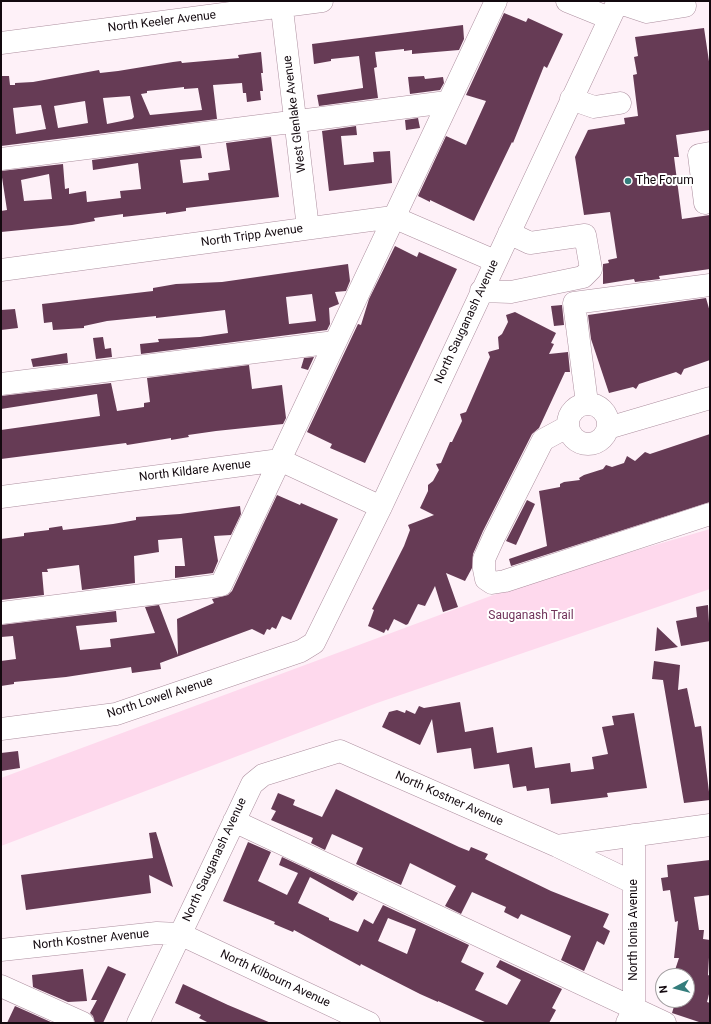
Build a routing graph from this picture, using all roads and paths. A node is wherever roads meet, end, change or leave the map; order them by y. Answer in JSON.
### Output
{"nodes":[{"id":1,"x":322,"y":1,"type":"edge"},
{"id":2,"x":496,"y":1,"type":"edge"},
{"id":3,"x":567,"y":1,"type":"edge"},
{"id":4,"x":684,"y":1,"type":"edge"},
{"id":5,"x":281,"y":4,"type":"edge"},
{"id":6,"x":615,"y":7,"type":"edge"},
{"id":7,"x":1,"y":43,"type":"edge"},
{"id":8,"x":571,"y":99,"type":"junction"},
{"id":9,"x":447,"y":102,"type":"junction"},
{"id":10,"x":620,"y":103,"type":"dead end"},
{"id":11,"x":295,"y":121,"type":"junction"},
{"id":12,"x":710,"y":153,"type":"edge"},
{"id":13,"x":1,"y":159,"type":"edge"},
{"id":14,"x":705,"y":203,"type":"dead end"},
{"id":15,"x":393,"y":218,"type":"junction"},
{"id":16,"x":308,"y":228,"type":"junction"},
{"id":17,"x":508,"y":233,"type":"junction"},
{"id":18,"x":495,"y":261,"type":"junction"},
{"id":19,"x":1,"y":270,"type":"edge"},
{"id":20,"x":710,"y":285,"type":"edge"},
{"id":21,"x":481,"y":291,"type":"junction"},
{"id":22,"x":335,"y":342,"type":"junction"},
{"id":23,"x":1,"y":384,"type":"edge"},
{"id":24,"x":710,"y":398,"type":"edge"},
{"id":25,"x":587,"y":403,"type":"junction"},
{"id":26,"x":567,"y":427,"type":"junction"},
{"id":27,"x":608,"y":428,"type":"junction"},
{"id":28,"x":280,"y":460,"type":"junction"},
{"id":29,"x":1,"y":497,"type":"edge"},
{"id":30,"x":381,"y":507,"type":"junction"},
{"id":31,"x":710,"y":514,"type":"edge"},
{"id":32,"x":1,"y":613,"type":"edge"},
{"id":33,"x":314,"y":643,"type":"joint"},
{"id":34,"x":1,"y":729,"type":"edge"},
{"id":35,"x":340,"y":751,"type":"joint"},
{"id":36,"x":234,"y":821,"type":"junction"},
{"id":37,"x":710,"y":825,"type":"edge"},
{"id":38,"x":634,"y":835,"type":"junction"},
{"id":39,"x":557,"y":846,"type":"junction"},
{"id":40,"x":634,"y":883,"type":"junction"},
{"id":41,"x":180,"y":934,"type":"junction"},
{"id":42,"x":1,"y":950,"type":"edge"},
{"id":43,"x":1,"y":986,"type":"edge"},
{"id":44,"x":631,"y":1016,"type":"edge"},
{"id":45,"x":83,"y":1023,"type":"edge"},
{"id":46,"x":138,"y":1023,"type":"edge"},
{"id":47,"x":369,"y":1023,"type":"edge"},
{"id":48,"x":665,"y":1023,"type":"edge"}],
"edges":[{"from":1,"to":5,"type":"street","name":"North Keeler Avenue"},
{"from":2,"to":9,"type":"street"},
{"from":3,"to":6,"type":"street"},
{"from":4,"to":6,"type":"street"},
{"from":5,"to":7,"type":"street","name":"North Keeler Avenue"},
{"from":5,"to":11,"type":"street","name":"West Glenlake Avenue"},
{"from":6,"to":8,"type":"street","name":"North Sauganash Avenue"},
{"from":8,"to":10,"type":"street"},
{"from":8,"to":17,"type":"street","name":"North Sauganash Avenue"},
{"from":9,"to":11,"type":"street"},
{"from":9,"to":15,"type":"street"},
{"from":11,"to":13,"type":"street"},
{"from":11,"to":16,"type":"street","name":"West Glenlake Avenue"},
{"from":12,"to":14,"type":"street"},
{"from":15,"to":16,"type":"street","name":"North Tripp Avenue"},
{"from":15,"to":18,"type":"street","name":"North Tripp Avenue"},
{"from":15,"to":22,"type":"street"},
{"from":16,"to":19,"type":"street","name":"North Tripp Avenue"},
{"from":17,"to":18,"type":"street","name":"North Sauganash Avenue"},
{"from":17,"to":21,"type":"street"},
{"from":18,"to":21,"type":"street","name":"North Sauganash Avenue"},
{"from":20,"to":25,"type":"street"},
{"from":21,"to":30,"type":"street","name":"North Sauganash Avenue"},
{"from":22,"to":23,"type":"street"},
{"from":22,"to":28,"type":"street"},
{"from":24,"to":27,"type":"street"},
{"from":25,"to":26,"type":"street"},
{"from":25,"to":27,"type":"street"},
{"from":26,"to":27,"type":"street"},
{"from":26,"to":31,"type":"street"},
{"from":28,"to":29,"type":"street","name":"North Kildare Avenue"},
{"from":28,"to":30,"type":"street"},
{"from":28,"to":32,"type":"street"},
{"from":30,"to":33,"type":"street","name":"North Sauganash Avenue"},
{"from":33,"to":34,"type":"street","name":"North Lowell Avenue"},
{"from":35,"to":36,"type":"street","name":"North Sauganash Avenue"},
{"from":35,"to":39,"type":"street","name":"North Kostner Avenue"},
{"from":36,"to":41,"type":"street","name":"North Sauganash Avenue"},
{"from":36,"to":44,"type":"street"},
{"from":37,"to":38,"type":"street"},
{"from":38,"to":39,"type":"street"},
{"from":38,"to":40,"type":"street","name":"North Ionia Avenue"},
{"from":39,"to":40,"type":"street","name":"North Kostner Avenue"},
{"from":40,"to":44,"type":"street","name":"North Ionia Avenue"},
{"from":41,"to":42,"type":"street","name":"North Kostner Avenue"},
{"from":41,"to":46,"type":"street","name":"North Sauganash Avenue"},
{"from":41,"to":47,"type":"street","name":"North Kilbourn Avenue"},
{"from":43,"to":45,"type":"street"},
{"from":44,"to":48,"type":"street"}]}
